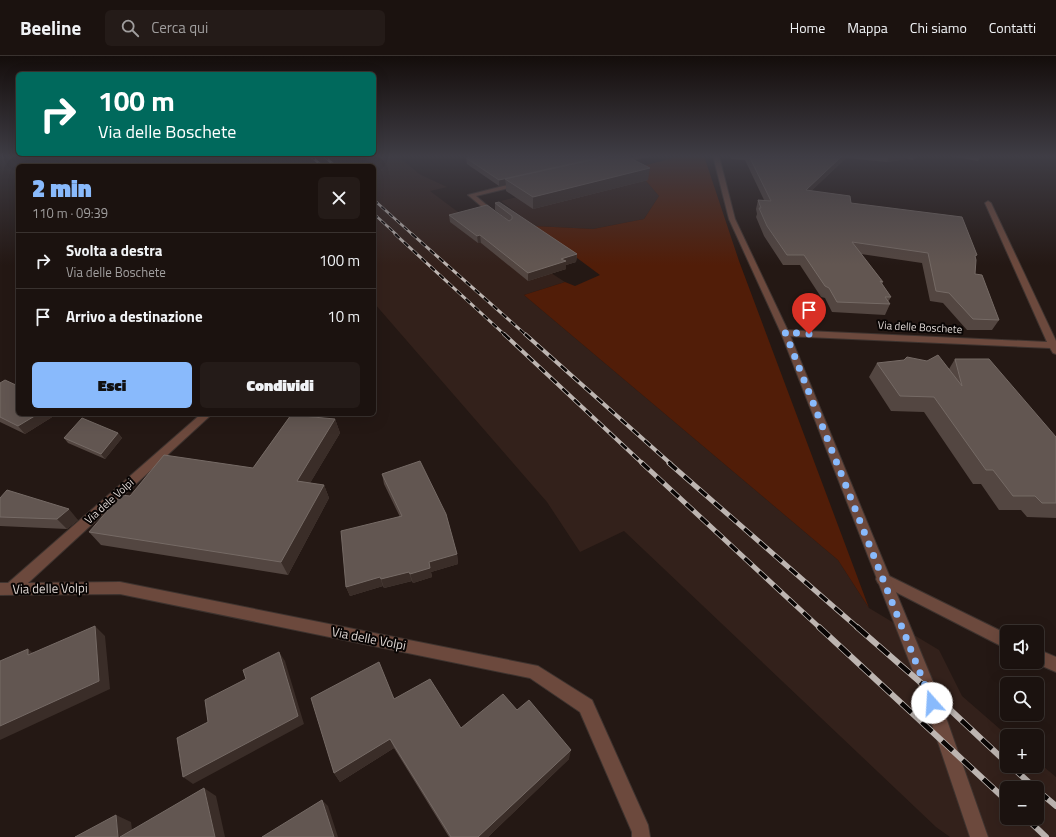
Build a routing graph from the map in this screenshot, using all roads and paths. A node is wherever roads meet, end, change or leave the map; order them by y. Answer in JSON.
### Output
{"nodes":[{"id":1,"x":482,"y":192,"type":"edge"},
{"id":2,"x":725,"y":192,"type":"edge"},
{"id":3,"x":988,"y":203,"type":"dead end"},
{"id":4,"x":499,"y":217,"type":"edge"},
{"id":5,"x":785,"y":332,"type":"junction"},
{"id":6,"x":1055,"y":348,"type":"edge"},
{"id":7,"x":205,"y":416,"type":"edge"},
{"id":8,"x":884,"y":579,"type":"junction"},
{"id":9,"x":6,"y":589,"type":"edge"},
{"id":10,"x":1000,"y":638,"type":"edge"},
{"id":11,"x":1044,"y":659,"type":"edge"},
{"id":12,"x":1056,"y":665,"type":"edge"},
{"id":13,"x":641,"y":837,"type":"edge"},
{"id":14,"x":980,"y":837,"type":"edge"}],
"edges":[{"from":1,"to":4,"type":"street"},
{"from":2,"to":5,"type":"street"},
{"from":3,"to":6,"type":"street","name":"Via delle Boschete"},
{"from":5,"to":6,"type":"street","name":"Via delle Boschete"},
{"from":5,"to":8,"type":"street"},
{"from":7,"to":9,"type":"street","name":"Via dele Volpi"},
{"from":8,"to":10,"type":"street"},
{"from":8,"to":14,"type":"street"},
{"from":9,"to":13,"type":"street","name":"Via delle Volpi"},
{"from":11,"to":12,"type":"street"}]}
